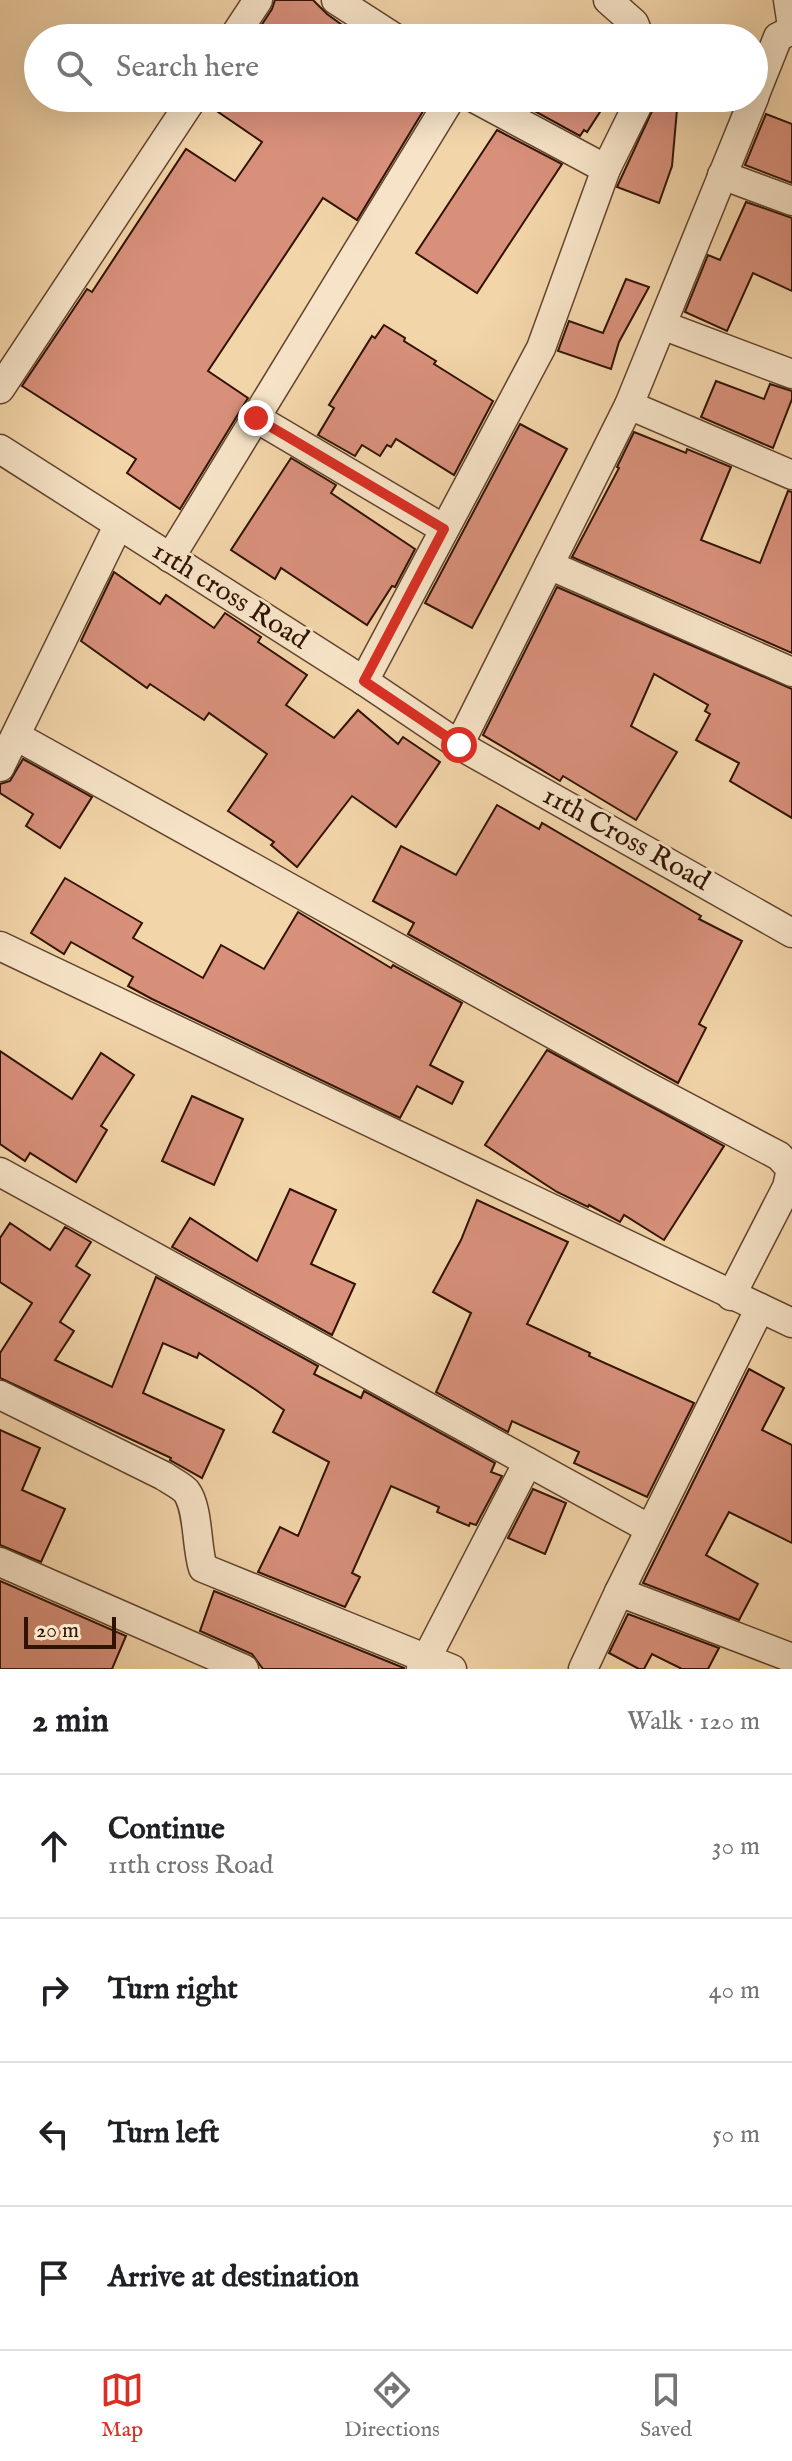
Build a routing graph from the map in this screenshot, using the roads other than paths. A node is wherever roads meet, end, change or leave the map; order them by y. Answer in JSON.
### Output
{"nodes":[{"id":1,"x":258,"y":0,"type":"edge"},
{"id":2,"x":336,"y":0,"type":"edge"},
{"id":3,"x":608,"y":0,"type":"edge"},
{"id":4,"x":788,"y":0,"type":"edge"},
{"id":5,"x":242,"y":24,"type":"edge"},
{"id":6,"x":373,"y":24,"type":"edge"},
{"id":7,"x":634,"y":24,"type":"edge"},
{"id":8,"x":792,"y":28,"type":"edge"},
{"id":9,"x":768,"y":62,"type":"edge"},
{"id":10,"x":184,"y":112,"type":"edge"},
{"id":11,"x":442,"y":112,"type":"edge"},
{"id":12,"x":500,"y":112,"type":"edge"},
{"id":13,"x":634,"y":112,"type":"edge"},
{"id":14,"x":748,"y":112,"type":"edge"},
{"id":15,"x":606,"y":169,"type":"junction"},
{"id":16,"x":722,"y":175,"type":"junction"},
{"id":17,"x":792,"y":201,"type":"edge"},
{"id":18,"x":662,"y":325,"type":"junction"},
{"id":19,"x":792,"y":374,"type":"edge"},
{"id":20,"x":0,"y":389,"type":"edge"},
{"id":21,"x":629,"y":405,"type":"junction"},
{"id":22,"x":256,"y":418,"type":"junction"},
{"id":23,"x":0,"y":449,"type":"edge"},
{"id":24,"x":792,"y":475,"type":"edge"},
{"id":25,"x":118,"y":526,"type":"junction"},
{"id":26,"x":444,"y":529,"type":"junction"},
{"id":27,"x":170,"y":558,"type":"junction"},
{"id":28,"x":549,"y":565,"type":"junction"},
{"id":29,"x":792,"y":672,"type":"edge"},
{"id":30,"x":364,"y":681,"type":"junction"},
{"id":31,"x":16,"y":736,"type":"junction"},
{"id":32,"x":459,"y":745,"type":"junction"},
{"id":33,"x":0,"y":767,"type":"edge"},
{"id":34,"x":792,"y":933,"type":"edge"},
{"id":35,"x":0,"y":946,"type":"edge"},
{"id":36,"x":0,"y":1172,"type":"edge"},
{"id":37,"x":731,"y":1296,"type":"junction"},
{"id":38,"x":760,"y":1308,"type":"junction"},
{"id":39,"x":792,"y":1323,"type":"edge"},
{"id":40,"x":0,"y":1395,"type":"edge"},
{"id":41,"x":528,"y":1462,"type":"junction"},
{"id":42,"x":650,"y":1529,"type":"junction"},
{"id":43,"x":0,"y":1562,"type":"edge"},
{"id":44,"x":619,"y":1592,"type":"junction"},
{"id":45,"x":792,"y":1658,"type":"edge"},
{"id":46,"x":423,"y":1664,"type":"edge"},
{"id":47,"x":244,"y":1669,"type":"edge"},
{"id":48,"x":452,"y":1669,"type":"edge"},
{"id":49,"x":583,"y":1669,"type":"edge"}],
"edges":[{"from":1,"to":5,"type":"street"},
{"from":2,"to":6,"type":"street"},
{"from":3,"to":7,"type":"street"},
{"from":4,"to":8,"type":"street"},
{"from":8,"to":9,"type":"street"},
{"from":10,"to":20,"type":"street"},
{"from":11,"to":22,"type":"street"},
{"from":12,"to":15,"type":"street"},
{"from":13,"to":15,"type":"street"},
{"from":14,"to":16,"type":"street"},
{"from":15,"to":26,"type":"street"},
{"from":16,"to":17,"type":"street"},
{"from":16,"to":18,"type":"street"},
{"from":18,"to":19,"type":"street"},
{"from":18,"to":21,"type":"street"},
{"from":21,"to":24,"type":"street"},
{"from":21,"to":28,"type":"street"},
{"from":22,"to":26,"type":"street"},
{"from":22,"to":27,"type":"street"},
{"from":23,"to":25,"type":"street","name":"11th cross Road"},
{"from":25,"to":27,"type":"street","name":"11th cross Road"},
{"from":25,"to":31,"type":"street"},
{"from":26,"to":30,"type":"street"},
{"from":27,"to":30,"type":"street","name":"11th cross Road"},
{"from":28,"to":29,"type":"street"},
{"from":28,"to":32,"type":"street"},
{"from":30,"to":32,"type":"street","name":"11th cross Road"},
{"from":31,"to":33,"type":"street"},
{"from":31,"to":37,"type":"street"},
{"from":32,"to":34,"type":"street","name":"11th Cross Road"},
{"from":35,"to":37,"type":"street"},
{"from":36,"to":41,"type":"street"},
{"from":37,"to":38,"type":"street"},
{"from":38,"to":39,"type":"street"},
{"from":38,"to":42,"type":"street"},
{"from":40,"to":46,"type":"street"},
{"from":41,"to":42,"type":"street"},
{"from":41,"to":46,"type":"street"},
{"from":42,"to":44,"type":"street"},
{"from":43,"to":47,"type":"street"},
{"from":44,"to":45,"type":"street"},
{"from":44,"to":49,"type":"street"},
{"from":46,"to":48,"type":"street"}]}
